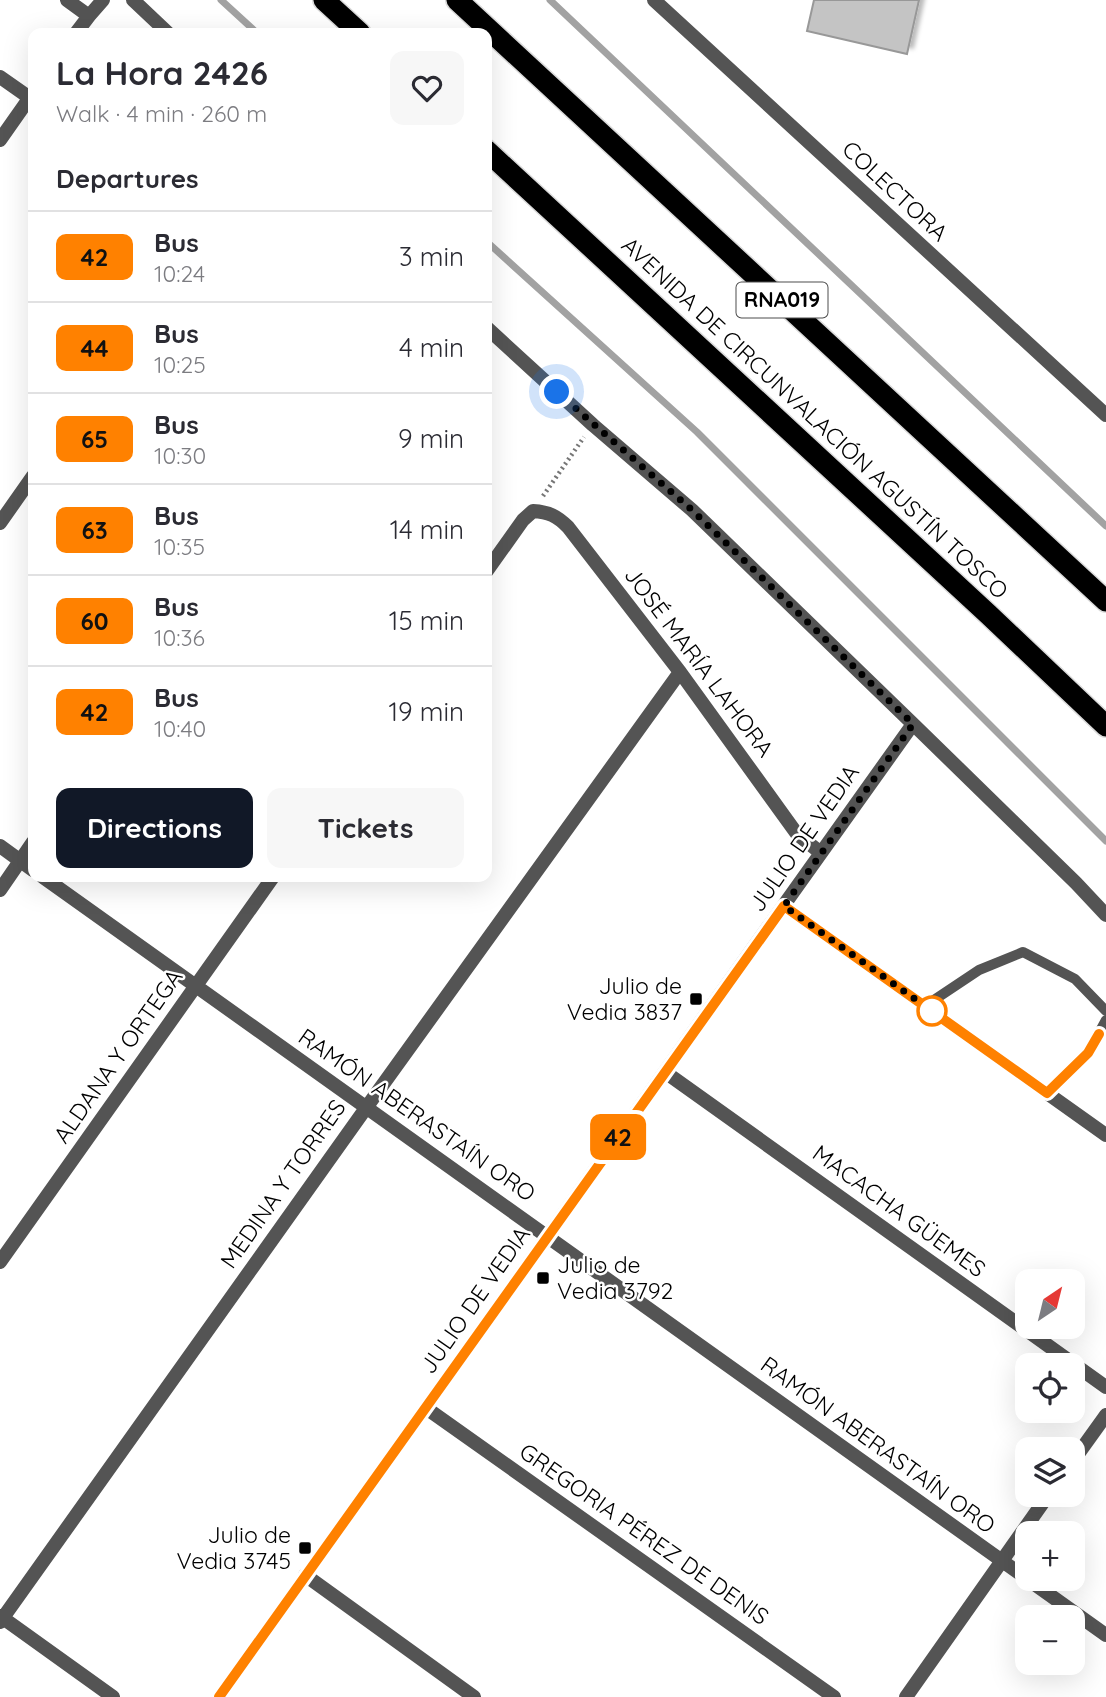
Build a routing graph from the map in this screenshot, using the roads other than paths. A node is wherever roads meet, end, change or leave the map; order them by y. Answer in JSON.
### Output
{"nodes":[{"id":1,"x":67,"y":0,"type":"edge"},
{"id":2,"x":103,"y":0,"type":"edge"},
{"id":3,"x":133,"y":0,"type":"edge"},
{"id":4,"x":324,"y":0,"type":"edge"},
{"id":5,"x":457,"y":0,"type":"edge"},
{"id":6,"x":654,"y":0,"type":"edge"},
{"id":7,"x":89,"y":16,"type":"junction"},
{"id":8,"x":80,"y":28,"type":"edge"},
{"id":9,"x":163,"y":28,"type":"edge"},
{"id":10,"x":355,"y":28,"type":"edge"},
{"id":11,"x":487,"y":28,"type":"edge"},
{"id":12,"x":492,"y":32,"type":"edge"},
{"id":13,"x":0,"y":77,"type":"edge"},
{"id":14,"x":28,"y":94,"type":"edge"},
{"id":15,"x":28,"y":100,"type":"edge"},
{"id":16,"x":0,"y":140,"type":"edge"},
{"id":17,"x":492,"y":156,"type":"edge"},
{"id":18,"x":492,"y":332,"type":"edge"},
{"id":19,"x":1106,"y":415,"type":"edge"},
{"id":20,"x":28,"y":483,"type":"edge"},
{"id":21,"x":0,"y":523,"type":"edge"},
{"id":22,"x":492,"y":564,"type":"edge"},
{"id":23,"x":1106,"y":601,"type":"edge"},
{"id":24,"x":680,"y":672,"type":"junction"},
{"id":25,"x":913,"y":724,"type":"junction"},
{"id":26,"x":1106,"y":726,"type":"edge"},
{"id":27,"x":0,"y":846,"type":"edge"},
{"id":28,"x":28,"y":849,"type":"edge"},
{"id":29,"x":821,"y":853,"type":"junction"},
{"id":30,"x":20,"y":861,"type":"junction"},
{"id":31,"x":28,"y":867,"type":"edge"},
{"id":32,"x":50,"y":882,"type":"edge"},
{"id":33,"x":270,"y":882,"type":"edge"},
{"id":34,"x":0,"y":890,"type":"edge"},
{"id":35,"x":784,"y":906,"type":"junction"},
{"id":36,"x":1106,"y":915,"type":"edge"},
{"id":37,"x":196,"y":987,"type":"junction"},
{"id":38,"x":925,"y":1006,"type":"junction"},
{"id":39,"x":1106,"y":1011,"type":"edge"},
{"id":40,"x":1106,"y":1020,"type":"edge"},
{"id":41,"x":665,"y":1072,"type":"junction"},
{"id":42,"x":1047,"y":1093,"type":"junction"},
{"id":43,"x":366,"y":1108,"type":"junction"},
{"id":44,"x":1106,"y":1135,"type":"edge"},
{"id":45,"x":548,"y":1236,"type":"junction"},
{"id":46,"x":0,"y":1262,"type":"edge"},
{"id":47,"x":1106,"y":1387,"type":"edge"},
{"id":48,"x":426,"y":1408,"type":"junction"},
{"id":49,"x":1106,"y":1415,"type":"edge"},
{"id":50,"x":1085,"y":1444,"type":"edge"},
{"id":51,"x":1040,"y":1507,"type":"edge"},
{"id":52,"x":1001,"y":1561,"type":"junction"},
{"id":53,"x":305,"y":1575,"type":"junction"},
{"id":54,"x":1,"y":1619,"type":"edge"},
{"id":55,"x":1106,"y":1635,"type":"edge"},
{"id":56,"x":113,"y":1697,"type":"edge"},
{"id":57,"x":219,"y":1697,"type":"edge"},
{"id":58,"x":474,"y":1697,"type":"edge"},
{"id":59,"x":834,"y":1697,"type":"edge"},
{"id":60,"x":906,"y":1697,"type":"edge"}],
"edges":[{"from":1,"to":7,"type":"street"},
{"from":2,"to":7,"type":"street"},
{"from":3,"to":9,"type":"street"},
{"from":4,"to":10,"type":"highway"},
{"from":5,"to":11,"type":"highway","number":"RNA019"},
{"from":6,"to":19,"type":"street","name":"COLECTORA"},
{"from":7,"to":8,"type":"street"},
{"from":12,"to":23,"type":"highway","number":"RNA019"},
{"from":13,"to":14,"type":"street"},
{"from":15,"to":16,"type":"street"},
{"from":17,"to":26,"type":"highway","name":"AVENIDA DE CIRCUNVALACIÓN AGUSTÍN TOSCO"},
{"from":18,"to":25,"type":"street"},
{"from":20,"to":21,"type":"street"},
{"from":22,"to":24,"type":"street","name":"JOSÉ MARÍA LAHORA"},
{"from":24,"to":29,"type":"street","name":"JOSÉ MARÍA LAHORA"},
{"from":24,"to":43,"type":"street","name":"MEDINA Y TORRES"},
{"from":25,"to":29,"type":"street","name":"JULIO DE VEDIA"},
{"from":25,"to":36,"type":"street"},
{"from":27,"to":30,"type":"street"},
{"from":28,"to":30,"type":"street"},
{"from":29,"to":35,"type":"street","name":"JULIO DE VEDIA"},
{"from":30,"to":31,"type":"street"},
{"from":30,"to":34,"type":"street"},
{"from":32,"to":37,"type":"street","name":"RAMÓN ABERASTAÍN ORO"},
{"from":33,"to":37,"type":"street","name":"ALDANA Y ORTEGA"},
{"from":35,"to":38,"type":"street"},
{"from":35,"to":41,"type":"street","name":"JULIO DE VEDIA"},
{"from":37,"to":43,"type":"street","name":"RAMÓN ABERASTAÍN ORO"},
{"from":37,"to":46,"type":"street","name":"ALDANA Y ORTEGA"},
{"from":38,"to":39,"type":"lane"},
{"from":38,"to":42,"type":"street"},
{"from":40,"to":42,"type":"lane"},
{"from":41,"to":45,"type":"street","name":"JULIO DE VEDIA"},
{"from":41,"to":47,"type":"street","name":"MACACHA GÜEMES"},
{"from":42,"to":44,"type":"street"},
{"from":43,"to":45,"type":"street","name":"RAMÓN ABERASTAÍN ORO"},
{"from":43,"to":54,"type":"street","name":"MEDINA Y TORRES"},
{"from":45,"to":48,"type":"street","name":"JULIO DE VEDIA"},
{"from":45,"to":52,"type":"street","name":"RAMÓN ABERASTAÍN ORO"},
{"from":48,"to":53,"type":"street","name":"JULIO DE VEDIA"},
{"from":48,"to":59,"type":"street","name":"GREGORIA PÉREZ DE DENIS"},
{"from":49,"to":50,"type":"street"},
{"from":51,"to":52,"type":"street"},
{"from":52,"to":55,"type":"street","name":"RAMÓN ABERASTAÍN ORO"},
{"from":52,"to":60,"type":"street"},
{"from":53,"to":57,"type":"street","name":"JULIO DE VEDIA"},
{"from":53,"to":58,"type":"street"},
{"from":54,"to":56,"type":"street"}]}
